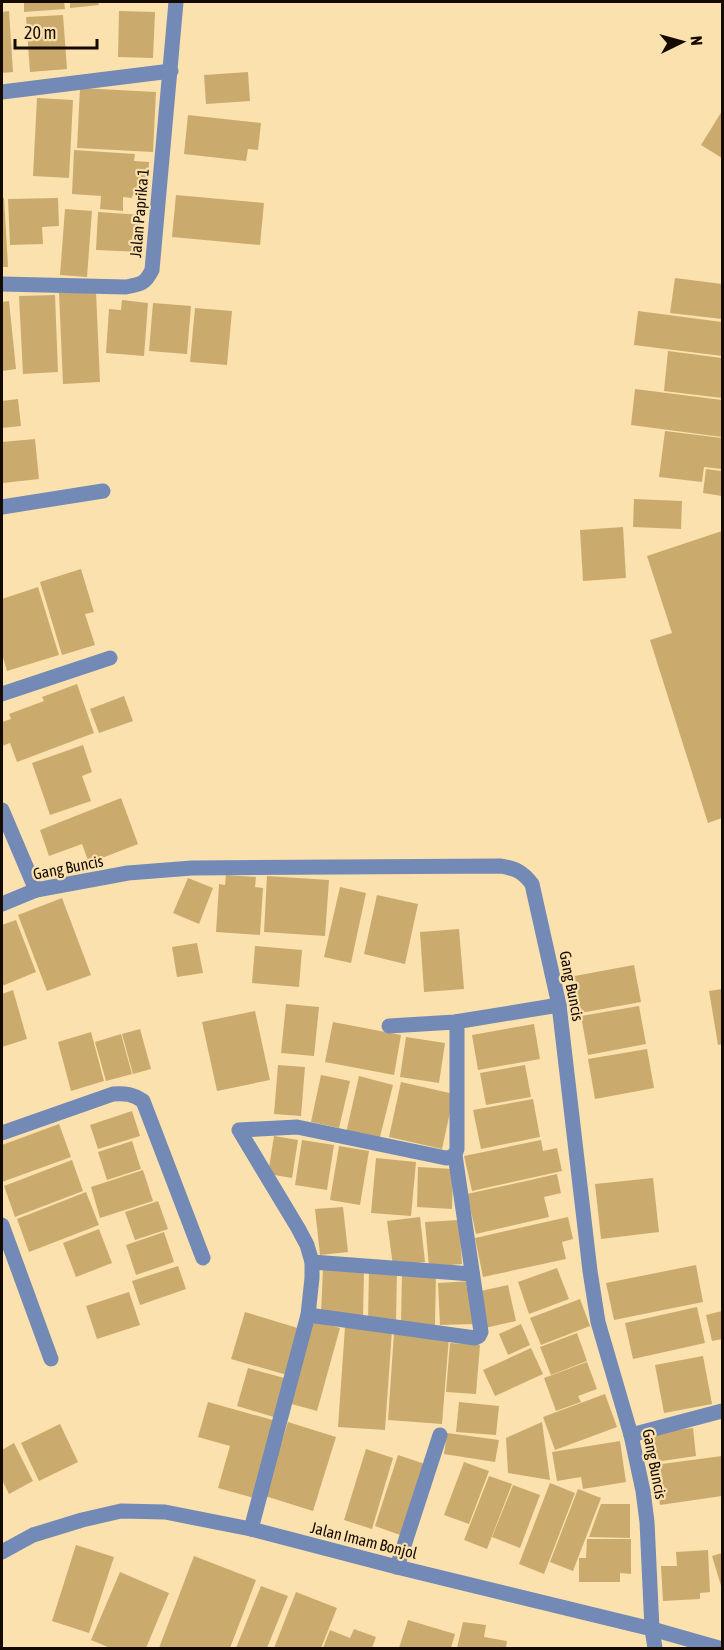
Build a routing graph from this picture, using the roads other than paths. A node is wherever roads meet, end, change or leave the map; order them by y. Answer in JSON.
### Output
{"nodes":[{"id":1,"x":176,"y":2,"type":"edge"},
{"id":2,"x":171,"y":70,"type":"junction"},
{"id":3,"x":2,"y":92,"type":"edge"},
{"id":4,"x":2,"y":284,"type":"edge"},
{"id":5,"x":103,"y":491,"type":"dead end"},
{"id":6,"x":2,"y":507,"type":"edge"},
{"id":7,"x":111,"y":658,"type":"dead end"},
{"id":8,"x":2,"y":694,"type":"edge"},
{"id":9,"x":2,"y":810,"type":"edge"},
{"id":10,"x":36,"y":890,"type":"junction"},
{"id":11,"x":2,"y":904,"type":"edge"},
{"id":12,"x":559,"y":1005,"type":"junction"},
{"id":13,"x":455,"y":1022,"type":"junction"},
{"id":14,"x":388,"y":1026,"type":"dead end"},
{"id":15,"x":2,"y":1133,"type":"edge"},
{"id":16,"x":455,"y":1155,"type":"junction"},
{"id":17,"x":2,"y":1225,"type":"edge"},
{"id":18,"x":203,"y":1258,"type":"dead end"},
{"id":19,"x":312,"y":1262,"type":"junction"},
{"id":20,"x":472,"y":1274,"type":"junction"},
{"id":21,"x":308,"y":1316,"type":"junction"},
{"id":22,"x":51,"y":1359,"type":"dead end"},
{"id":23,"x":723,"y":1411,"type":"edge"},
{"id":24,"x":440,"y":1435,"type":"dead end"},
{"id":25,"x":631,"y":1435,"type":"junction"},
{"id":26,"x":251,"y":1529,"type":"junction"},
{"id":27,"x":2,"y":1552,"type":"edge"},
{"id":28,"x":397,"y":1567,"type":"junction"},
{"id":29,"x":652,"y":1629,"type":"junction"},
{"id":30,"x":655,"y":1648,"type":"edge"},
{"id":31,"x":719,"y":1648,"type":"edge"}],
"edges":[{"from":1,"to":2,"type":"street","name":"Jalan Paprika 1"},
{"from":2,"to":3,"type":"street"},
{"from":2,"to":4,"type":"street","name":"Jalan Paprika 1"},
{"from":5,"to":6,"type":"street"},
{"from":7,"to":8,"type":"street"},
{"from":9,"to":10,"type":"street"},
{"from":10,"to":11,"type":"street","name":"Gang Buncis"},
{"from":10,"to":12,"type":"street","name":"Gang Buncis"},
{"from":12,"to":13,"type":"street"},
{"from":12,"to":25,"type":"street","name":"Gang Buncis"},
{"from":13,"to":14,"type":"street"},
{"from":13,"to":16,"type":"street"},
{"from":15,"to":18,"type":"street"},
{"from":16,"to":19,"type":"street"},
{"from":16,"to":20,"type":"street"},
{"from":17,"to":22,"type":"street"},
{"from":19,"to":20,"type":"street"},
{"from":19,"to":21,"type":"street"},
{"from":20,"to":21,"type":"street"},
{"from":21,"to":26,"type":"street"},
{"from":23,"to":25,"type":"street"},
{"from":24,"to":28,"type":"street"},
{"from":25,"to":29,"type":"street","name":"Gang Buncis"},
{"from":26,"to":27,"type":"street","name":"Jalan Imam Bonjol"},
{"from":26,"to":28,"type":"street","name":"Jalan Imam Bonjol"},
{"from":28,"to":29,"type":"street","name":"Jalan Imam Bonjol"},
{"from":29,"to":30,"type":"street","name":"Gang Buncis"},
{"from":29,"to":31,"type":"street","name":"Jalan Imam Bonjol"}]}
